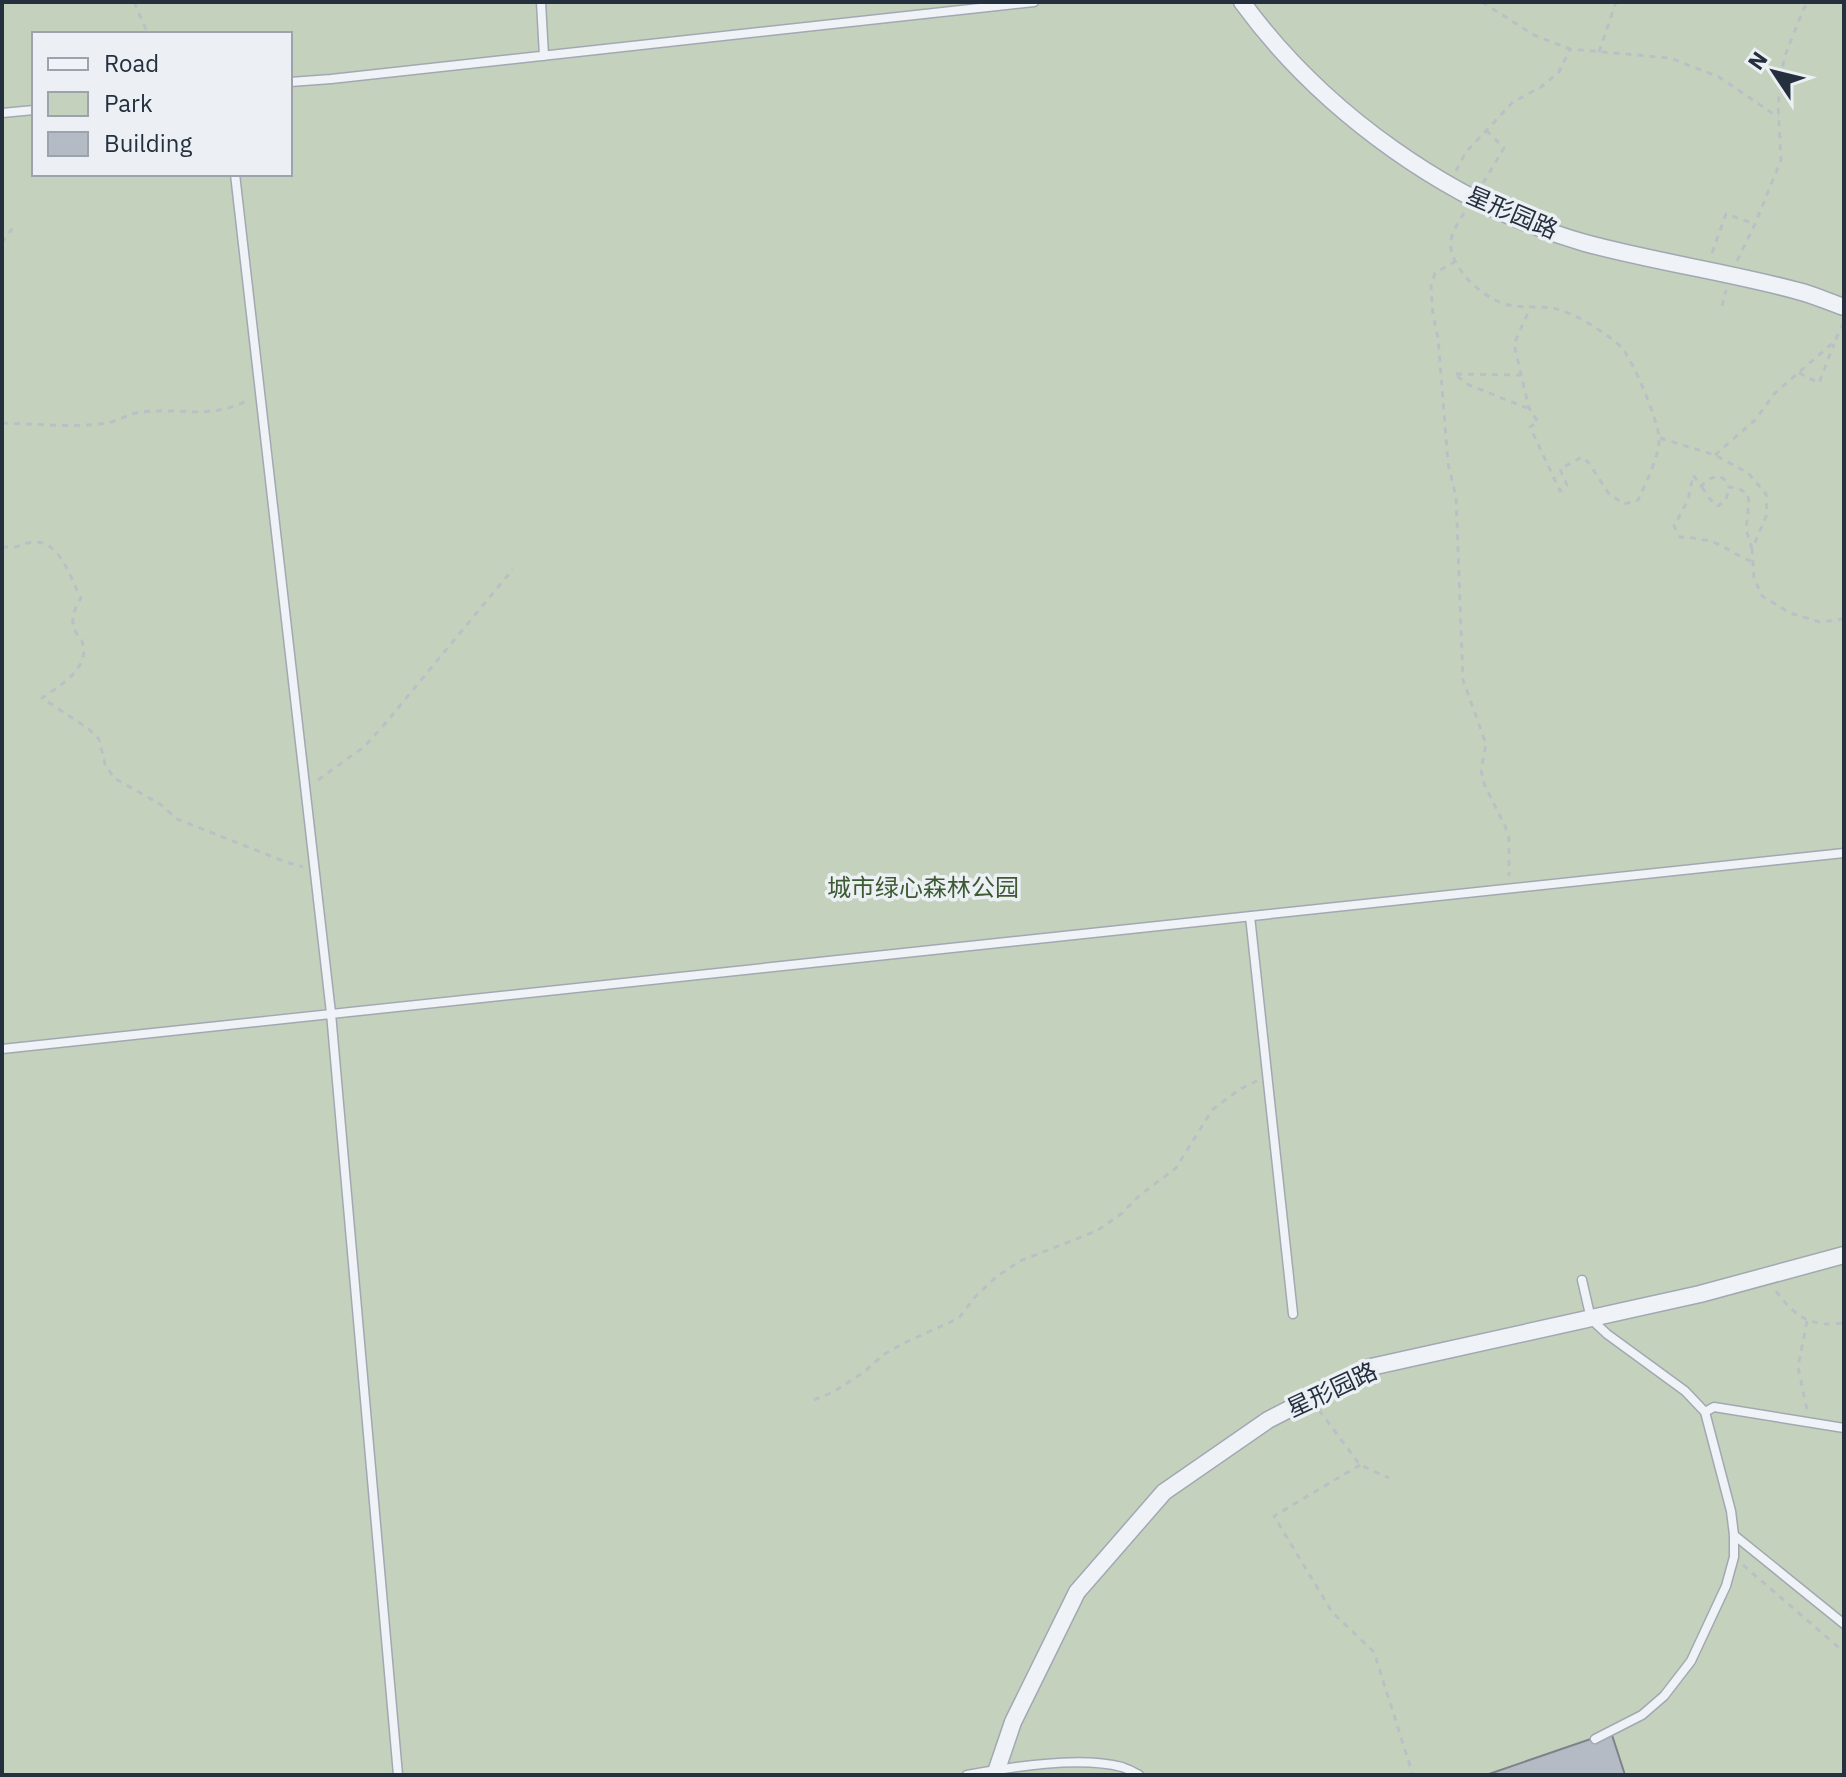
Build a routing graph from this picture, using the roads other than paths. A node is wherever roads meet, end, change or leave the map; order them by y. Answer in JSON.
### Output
{"nodes":[{"id":1,"x":541,"y":2,"type":"edge"},
{"id":2,"x":1034,"y":2,"type":"edge"},
{"id":3,"x":1242,"y":2,"type":"edge"},
{"id":4,"x":544,"y":56,"type":"junction"},
{"id":5,"x":292,"y":82,"type":"edge"},
{"id":6,"x":32,"y":110,"type":"edge"},
{"id":7,"x":2,"y":113,"type":"edge"},
{"id":8,"x":235,"y":176,"type":"edge"},
{"id":9,"x":1844,"y":307,"type":"edge"},
{"id":10,"x":1844,"y":853,"type":"edge"},
{"id":11,"x":1250,"y":916,"type":"junction"},
{"id":12,"x":331,"y":1013,"type":"junction"},
{"id":13,"x":2,"y":1049,"type":"edge"},
{"id":14,"x":1844,"y":1255,"type":"edge"},
{"id":15,"x":1582,"y":1280,"type":"dead end"},
{"id":16,"x":1293,"y":1314,"type":"dead end"},
{"id":17,"x":1591,"y":1319,"type":"junction"},
{"id":18,"x":1705,"y":1412,"type":"junction"},
{"id":19,"x":1844,"y":1428,"type":"edge"},
{"id":20,"x":1734,"y":1535,"type":"junction"},
{"id":21,"x":1844,"y":1624,"type":"edge"},
{"id":22,"x":1590,"y":1741,"type":"edge"},
{"id":23,"x":995,"y":1773,"type":"edge"},
{"id":24,"x":398,"y":1775,"type":"edge"},
{"id":25,"x":967,"y":1775,"type":"edge"},
{"id":26,"x":1139,"y":1775,"type":"edge"}],
"edges":[{"from":1,"to":4,"type":"lane"},
{"from":2,"to":4,"type":"lane"},
{"from":3,"to":9,"type":"street","name":"星形园路"},
{"from":4,"to":5,"type":"lane"},
{"from":6,"to":7,"type":"lane"},
{"from":8,"to":12,"type":"lane"},
{"from":10,"to":11,"type":"lane"},
{"from":11,"to":12,"type":"lane"},
{"from":11,"to":16,"type":"lane"},
{"from":12,"to":13,"type":"lane"},
{"from":12,"to":24,"type":"lane"},
{"from":14,"to":17,"type":"street","name":"星形园路"},
{"from":15,"to":17,"type":"lane"},
{"from":17,"to":18,"type":"lane"},
{"from":17,"to":23,"type":"street","name":"星形园路"},
{"from":18,"to":19,"type":"lane"},
{"from":18,"to":20,"type":"lane"},
{"from":20,"to":21,"type":"lane"},
{"from":20,"to":22,"type":"lane"},
{"from":23,"to":25,"type":"lane"},
{"from":23,"to":26,"type":"lane"}]}
